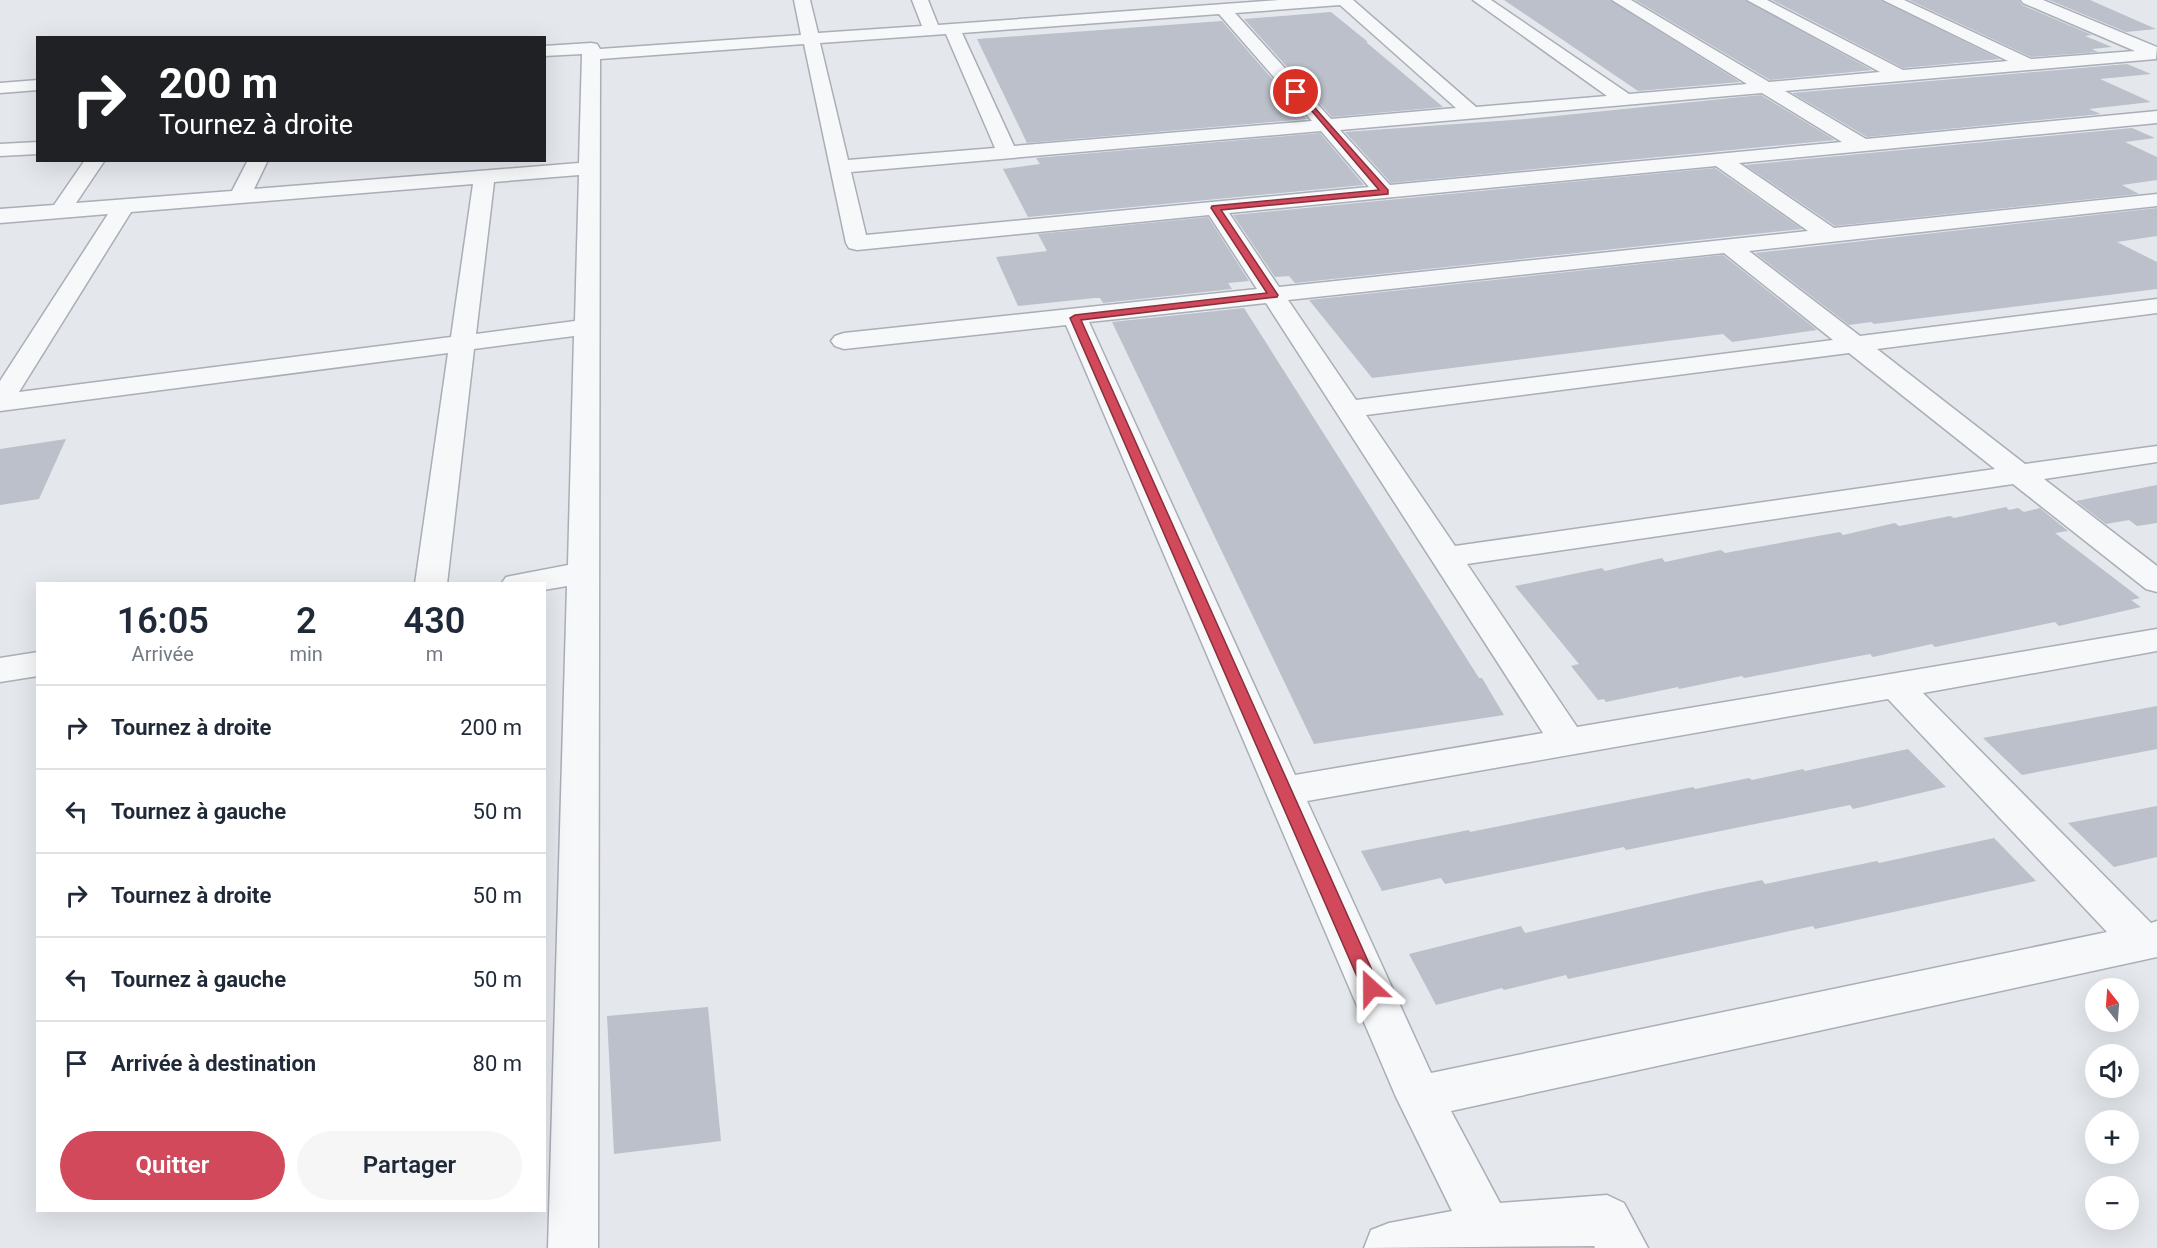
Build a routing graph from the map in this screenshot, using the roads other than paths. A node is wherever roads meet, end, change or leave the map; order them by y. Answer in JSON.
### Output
{"nodes":[{"id":1,"x":802,"y":0,"type":"edge"},
{"id":2,"x":920,"y":0,"type":"edge"},
{"id":3,"x":1344,"y":0,"type":"edge"},
{"id":4,"x":1481,"y":0,"type":"edge"},
{"id":5,"x":1620,"y":0,"type":"edge"},
{"id":6,"x":1755,"y":0,"type":"edge"},
{"id":7,"x":1891,"y":0,"type":"edge"},
{"id":8,"x":2029,"y":0,"type":"edge"},
{"id":9,"x":1223,"y":9,"type":"junction"},
{"id":10,"x":952,"y":29,"type":"junction"},
{"id":11,"x":932,"y":30,"type":"junction"},
{"id":12,"x":811,"y":39,"type":"junction"},
{"id":13,"x":546,"y":51,"type":"edge"},
{"id":14,"x":2156,"y":54,"type":"edge"},
{"id":15,"x":591,"y":55,"type":"junction"},
{"id":16,"x":2029,"y":65,"type":"junction"},
{"id":17,"x":1900,"y":76,"type":"junction"},
{"id":18,"x":36,"y":85,"type":"edge"},
{"id":19,"x":1766,"y":87,"type":"junction"},
{"id":20,"x":0,"y":88,"type":"edge"},
{"id":21,"x":1624,"y":99,"type":"junction"},
{"id":22,"x":1472,"y":113,"type":"junction"},
{"id":23,"x":2153,"y":120,"type":"edge"},
{"id":24,"x":1326,"y":125,"type":"junction"},
{"id":25,"x":1863,"y":146,"type":"junction"},
{"id":26,"x":36,"y":148,"type":"edge"},
{"id":27,"x":0,"y":150,"type":"edge"},
{"id":28,"x":1007,"y":153,"type":"junction"},
{"id":29,"x":1721,"y":159,"type":"junction"},
{"id":30,"x":94,"y":162,"type":"edge"},
{"id":31,"x":257,"y":162,"type":"edge"},
{"id":32,"x":423,"y":162,"type":"edge"},
{"id":33,"x":840,"y":167,"type":"junction"},
{"id":34,"x":589,"y":168,"type":"junction"},
{"id":35,"x":484,"y":177,"type":"junction"},
{"id":36,"x":415,"y":182,"type":"junction"},
{"id":37,"x":1385,"y":192,"type":"junction"},
{"id":38,"x":240,"y":196,"type":"junction"},
{"id":39,"x":2157,"y":200,"type":"edge"},
{"id":40,"x":2133,"y":202,"type":"junction"},
{"id":41,"x":124,"y":205,"type":"junction"},
{"id":42,"x":1215,"y":208,"type":"junction"},
{"id":43,"x":61,"y":210,"type":"junction"},
{"id":44,"x":2157,"y":215,"type":"edge"},
{"id":45,"x":0,"y":216,"type":"edge"},
{"id":46,"x":1828,"y":235,"type":"junction"},
{"id":47,"x":1729,"y":246,"type":"junction"},
{"id":48,"x":1273,"y":295,"type":"junction"},
{"id":49,"x":2157,"y":306,"type":"edge"},
{"id":50,"x":1075,"y":318,"type":"junction"},
{"id":51,"x":586,"y":327,"type":"junction"},
{"id":52,"x":844,"y":341,"type":"dead end"},
{"id":53,"x":462,"y":343,"type":"junction"},
{"id":54,"x":1854,"y":345,"type":"junction"},
{"id":55,"x":0,"y":402,"type":"edge"},
{"id":56,"x":1349,"y":409,"type":"junction"},
{"id":57,"x":2157,"y":454,"type":"edge"},
{"id":58,"x":2018,"y":474,"type":"junction"},
{"id":59,"x":1447,"y":557,"type":"junction"},
{"id":60,"x":583,"y":573,"type":"junction"},
{"id":61,"x":431,"y":582,"type":"edge"},
{"id":62,"x":530,"y":582,"type":"edge"},
{"id":63,"x":2157,"y":582,"type":"edge"},
{"id":64,"x":2157,"y":640,"type":"edge"},
{"id":65,"x":36,"y":664,"type":"edge"},
{"id":66,"x":0,"y":670,"type":"edge"},
{"id":67,"x":1895,"y":685,"type":"junction"},
{"id":68,"x":1569,"y":743,"type":"junction"},
{"id":69,"x":1284,"y":791,"type":"junction"},
{"id":70,"x":2150,"y":940,"type":"edge"},
{"id":71,"x":1419,"y":1097,"type":"junction"},
{"id":72,"x":1487,"y":1229,"type":"junction"},
{"id":73,"x":573,"y":1248,"type":"edge"},
{"id":74,"x":1389,"y":1248,"type":"edge"},
{"id":75,"x":1623,"y":1248,"type":"edge"}],
"edges":[{"from":1,"to":12,"type":"street"},
{"from":2,"to":11,"type":"street"},
{"from":3,"to":9,"type":"street"},
{"from":3,"to":22,"type":"street"},
{"from":4,"to":21,"type":"street"},
{"from":5,"to":19,"type":"street"},
{"from":6,"to":17,"type":"street"},
{"from":7,"to":16,"type":"street"},
{"from":8,"to":14,"type":"street"},
{"from":9,"to":10,"type":"street"},
{"from":9,"to":24,"type":"street"},
{"from":10,"to":11,"type":"street"},
{"from":10,"to":28,"type":"street"},
{"from":11,"to":12,"type":"street"},
{"from":12,"to":15,"type":"street"},
{"from":12,"to":33,"type":"street"},
{"from":13,"to":15,"type":"street"},
{"from":14,"to":16,"type":"street"},
{"from":15,"to":34,"type":"street"},
{"from":16,"to":17,"type":"street"},
{"from":17,"to":19,"type":"street"},
{"from":18,"to":20,"type":"street"},
{"from":19,"to":21,"type":"street"},
{"from":19,"to":25,"type":"street"},
{"from":21,"to":22,"type":"street"},
{"from":22,"to":24,"type":"street"},
{"from":23,"to":25,"type":"street"},
{"from":24,"to":28,"type":"street"},
{"from":24,"to":37,"type":"street"},
{"from":25,"to":29,"type":"street"},
{"from":26,"to":27,"type":"street"},
{"from":28,"to":33,"type":"street"},
{"from":29,"to":37,"type":"street"},
{"from":29,"to":46,"type":"street"},
{"from":30,"to":43,"type":"street"},
{"from":31,"to":38,"type":"street"},
{"from":32,"to":36,"type":"street"},
{"from":33,"to":42,"type":"street"},
{"from":34,"to":35,"type":"street"},
{"from":34,"to":51,"type":"street"},
{"from":35,"to":36,"type":"street"},
{"from":35,"to":53,"type":"street"},
{"from":36,"to":38,"type":"street"},
{"from":37,"to":42,"type":"street"},
{"from":38,"to":41,"type":"street"},
{"from":39,"to":40,"type":"street"},
{"from":40,"to":44,"type":"street"},
{"from":40,"to":46,"type":"street"},
{"from":41,"to":43,"type":"street"},
{"from":41,"to":55,"type":"street"},
{"from":42,"to":48,"type":"street"},
{"from":43,"to":45,"type":"street"},
{"from":46,"to":47,"type":"street"},
{"from":47,"to":48,"type":"street"},
{"from":47,"to":54,"type":"street"},
{"from":48,"to":50,"type":"street"},
{"from":48,"to":56,"type":"street"},
{"from":49,"to":54,"type":"street"},
{"from":50,"to":52,"type":"street"},
{"from":50,"to":69,"type":"street"},
{"from":51,"to":53,"type":"street"},
{"from":51,"to":60,"type":"street"},
{"from":53,"to":55,"type":"street"},
{"from":53,"to":61,"type":"street"},
{"from":54,"to":56,"type":"street"},
{"from":54,"to":58,"type":"street"},
{"from":56,"to":59,"type":"street"},
{"from":57,"to":58,"type":"street"},
{"from":58,"to":59,"type":"street"},
{"from":58,"to":63,"type":"street"},
{"from":59,"to":68,"type":"street"},
{"from":60,"to":62,"type":"street"},
{"from":60,"to":73,"type":"street"},
{"from":64,"to":67,"type":"street"},
{"from":65,"to":66,"type":"street"},
{"from":67,"to":68,"type":"street"},
{"from":67,"to":70,"type":"street"},
{"from":68,"to":69,"type":"street"},
{"from":69,"to":71,"type":"street"},
{"from":70,"to":71,"type":"street"},
{"from":71,"to":72,"type":"street"},
{"from":72,"to":74,"type":"street"},
{"from":72,"to":75,"type":"street"}]}
